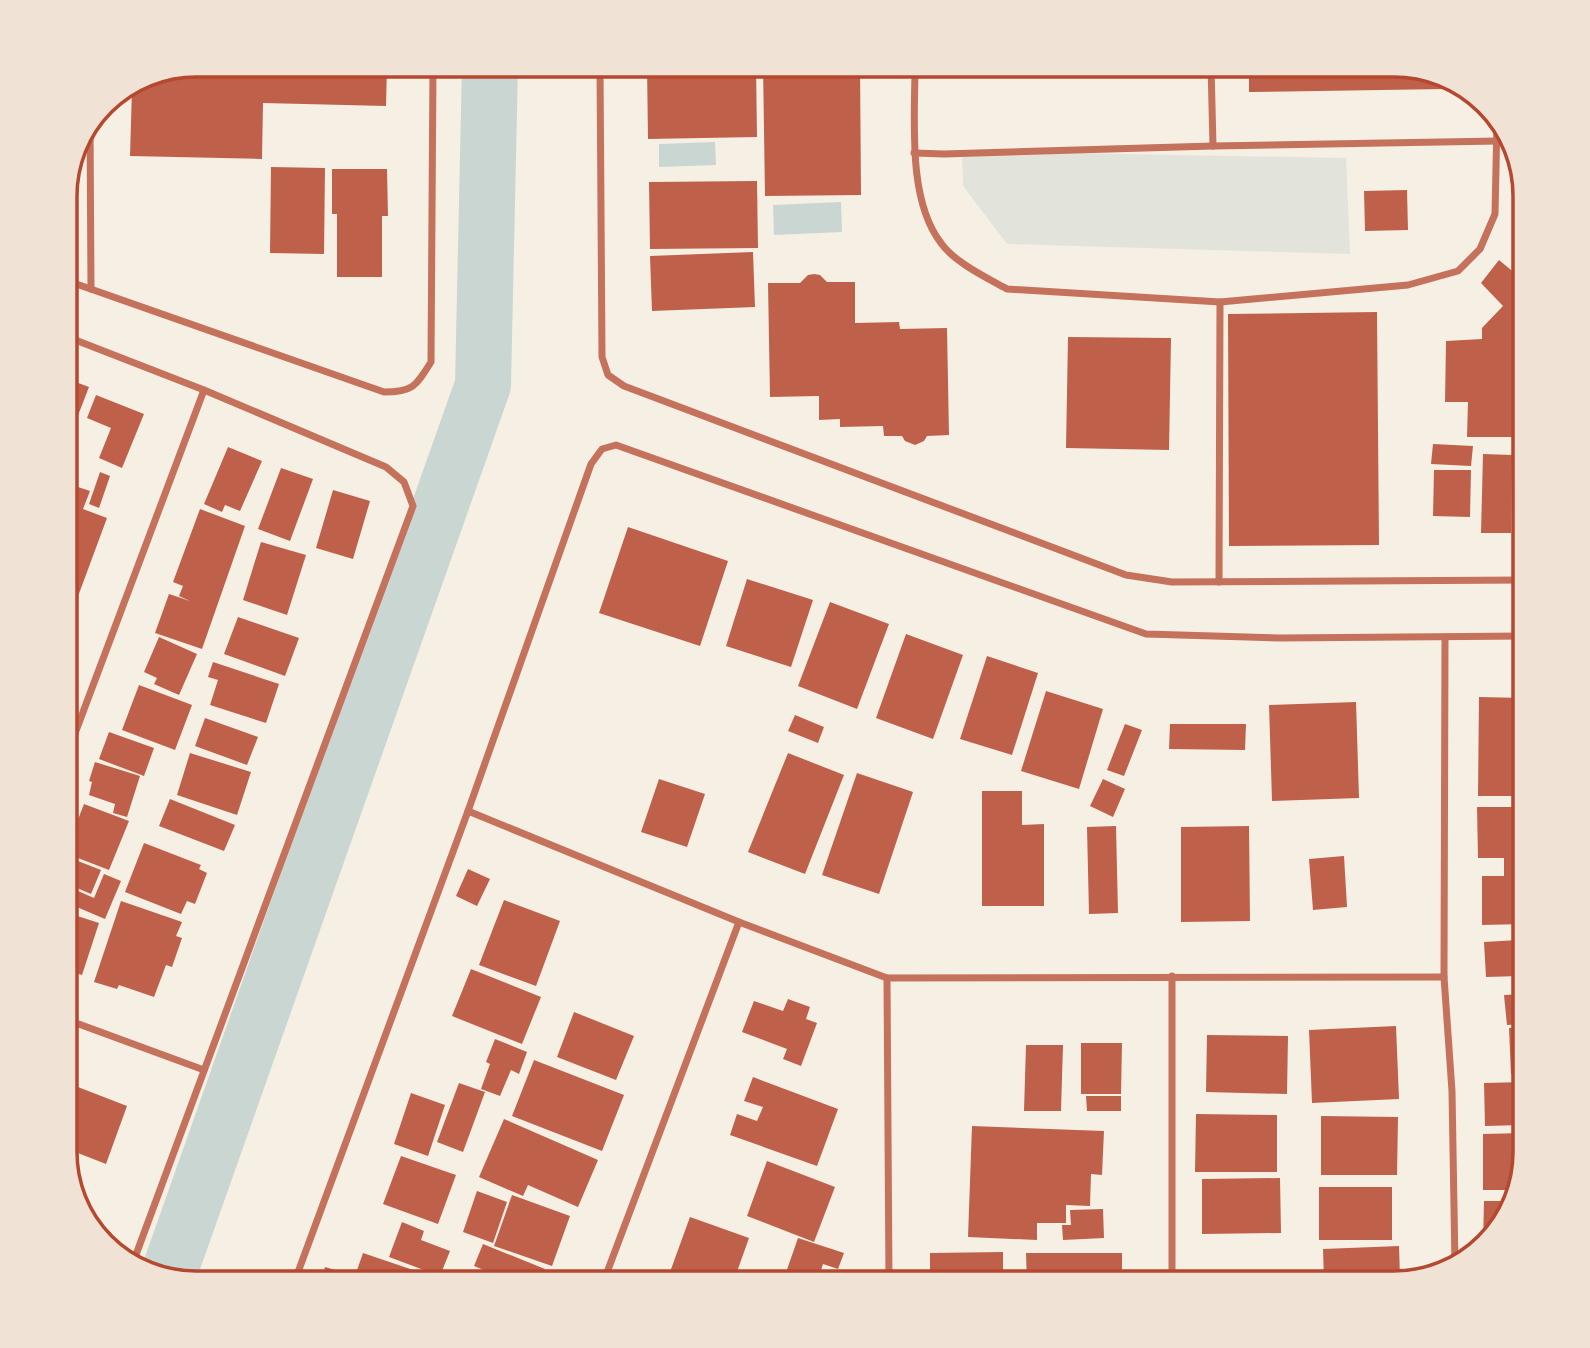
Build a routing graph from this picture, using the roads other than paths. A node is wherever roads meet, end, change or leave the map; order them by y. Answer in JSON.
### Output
{"nodes":[{"id":1,"x":433,"y":77,"type":"edge"},
{"id":2,"x":600,"y":77,"type":"edge"},
{"id":3,"x":915,"y":77,"type":"edge"},
{"id":4,"x":1212,"y":77,"type":"edge"},
{"id":5,"x":1498,"y":141,"type":"joint"},
{"id":6,"x":90,"y":143,"type":"edge"},
{"id":7,"x":1213,"y":146,"type":"junction"},
{"id":8,"x":914,"y":153,"type":"junction"},
{"id":9,"x":77,"y":284,"type":"edge"},
{"id":10,"x":90,"y":289,"type":"junction"},
{"id":11,"x":1220,"y":302,"type":"junction"},
{"id":12,"x":77,"y":341,"type":"edge"},
{"id":13,"x":204,"y":390,"type":"junction"},
{"id":14,"x":1513,"y":580,"type":"edge"},
{"id":15,"x":1219,"y":582,"type":"junction"},
{"id":16,"x":1513,"y":636,"type":"edge"},
{"id":17,"x":1445,"y":637,"type":"junction"},
{"id":18,"x":77,"y":728,"type":"edge"},
{"id":19,"x":468,"y":811,"type":"junction"},
{"id":20,"x":739,"y":922,"type":"junction"},
{"id":21,"x":1172,"y":976,"type":"junction"},
{"id":22,"x":1444,"y":977,"type":"junction"},
{"id":23,"x":887,"y":978,"type":"junction"},
{"id":24,"x":77,"y":1023,"type":"edge"},
{"id":25,"x":204,"y":1070,"type":"junction"},
{"id":26,"x":136,"y":1254,"type":"edge"},
{"id":27,"x":1455,"y":1254,"type":"edge"},
{"id":28,"x":298,"y":1271,"type":"edge"},
{"id":29,"x":608,"y":1271,"type":"edge"},
{"id":30,"x":889,"y":1271,"type":"edge"},
{"id":31,"x":1172,"y":1271,"type":"edge"}],
"edges":[{"from":1,"to":10,"type":"street"},
{"from":2,"to":15,"type":"street"},
{"from":3,"to":8,"type":"street"},
{"from":4,"to":7,"type":"street"},
{"from":5,"to":7,"type":"street"},
{"from":5,"to":11,"type":"street"},
{"from":6,"to":10,"type":"street"},
{"from":7,"to":8,"type":"street"},
{"from":8,"to":11,"type":"street"},
{"from":9,"to":10,"type":"street"},
{"from":11,"to":15,"type":"street"},
{"from":12,"to":13,"type":"street"},
{"from":13,"to":18,"type":"street"},
{"from":13,"to":25,"type":"street"},
{"from":14,"to":15,"type":"street"},
{"from":16,"to":17,"type":"street"},
{"from":17,"to":19,"type":"street"},
{"from":17,"to":22,"type":"street"},
{"from":19,"to":20,"type":"street"},
{"from":19,"to":28,"type":"street"},
{"from":20,"to":23,"type":"street"},
{"from":20,"to":29,"type":"street"},
{"from":21,"to":22,"type":"street"},
{"from":21,"to":23,"type":"street"},
{"from":21,"to":31,"type":"street"},
{"from":22,"to":27,"type":"street"},
{"from":23,"to":30,"type":"street"},
{"from":24,"to":25,"type":"street"},
{"from":25,"to":26,"type":"street"}]}
